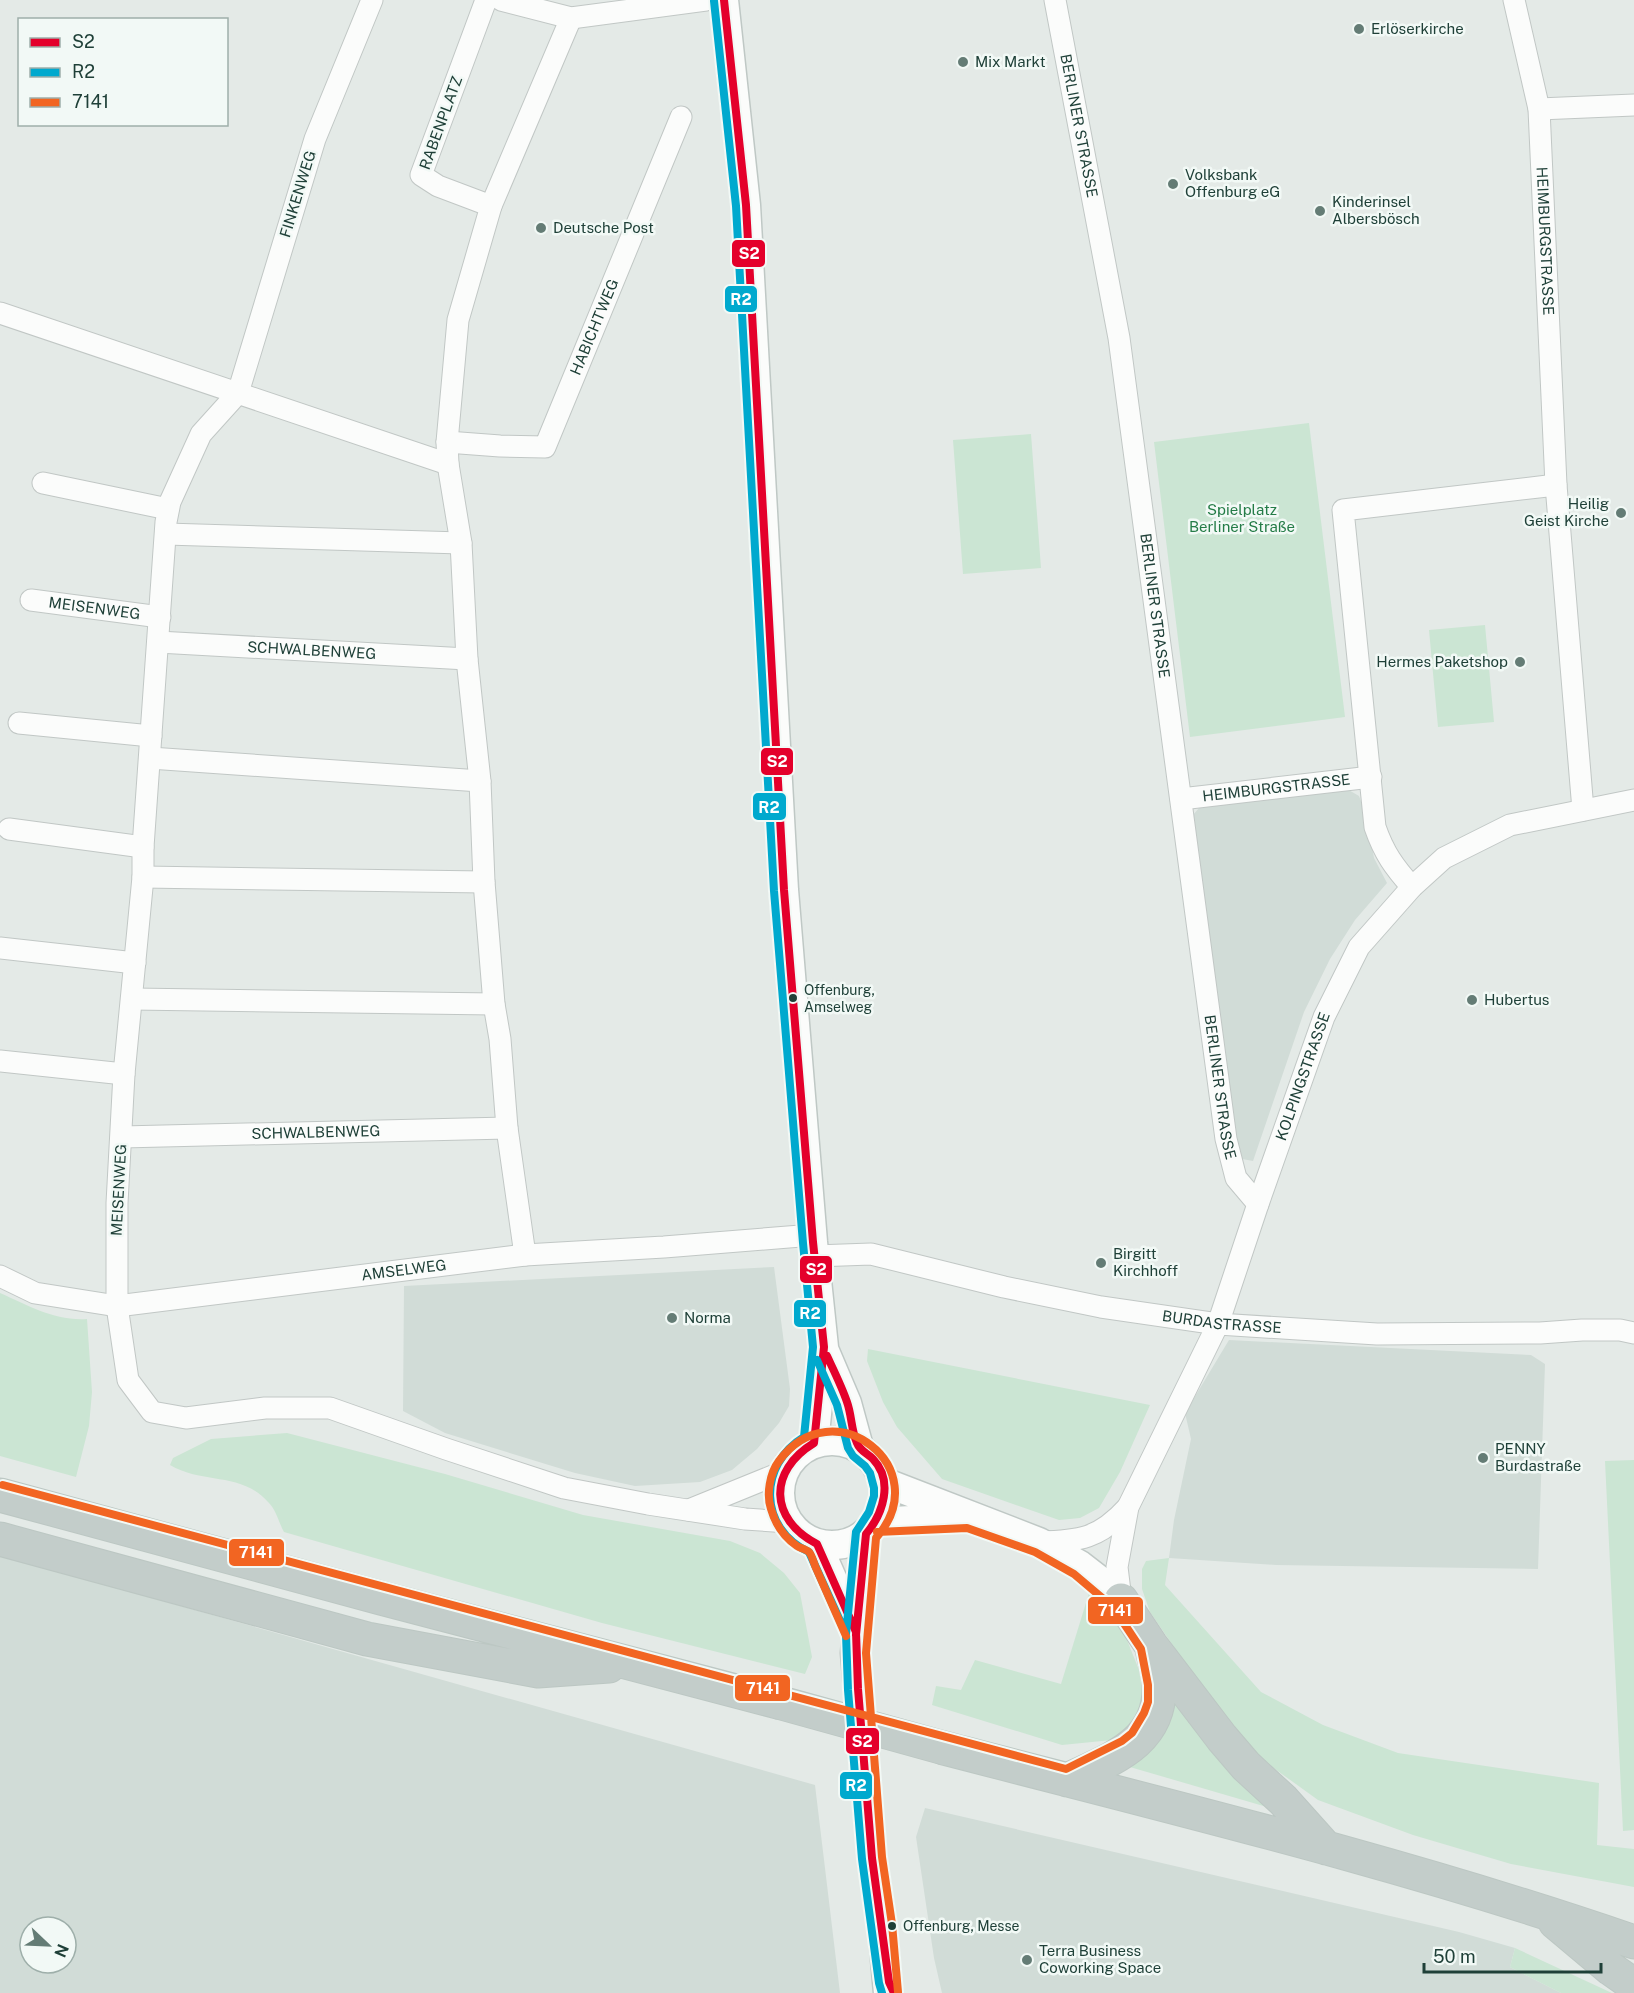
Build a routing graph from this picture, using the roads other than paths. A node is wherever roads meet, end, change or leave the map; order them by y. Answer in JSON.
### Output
{"nodes":[{"id":1,"x":372,"y":0,"type":"edge"},
{"id":2,"x":486,"y":0,"type":"edge"},
{"id":3,"x":501,"y":0,"type":"edge"},
{"id":4,"x":706,"y":0,"type":"edge"},
{"id":5,"x":724,"y":0,"type":"edge"},
{"id":6,"x":1055,"y":0,"type":"edge"},
{"id":7,"x":1514,"y":0,"type":"edge"},
{"id":8,"x":571,"y":18,"type":"junction"},
{"id":9,"x":1634,"y":105,"type":"edge"},
{"id":10,"x":1539,"y":109,"type":"junction"},
{"id":11,"x":681,"y":117,"type":"dead end"},
{"id":12,"x":491,"y":206,"type":"junction"},
{"id":13,"x":0,"y":313,"type":"edge"},
{"id":14,"x":238,"y":393,"type":"junction"},
{"id":15,"x":447,"y":442,"type":"junction"},
{"id":16,"x":448,"y":464,"type":"junction"},
{"id":17,"x":43,"y":483,"type":"dead end"},
{"id":18,"x":1556,"y":485,"type":"junction"},
{"id":19,"x":168,"y":509,"type":"junction"},
{"id":20,"x":166,"y":534,"type":"junction"},
{"id":21,"x":461,"y":543,"type":"junction"},
{"id":22,"x":31,"y":600,"type":"dead end"},
{"id":23,"x":160,"y":617,"type":"junction"},
{"id":24,"x":158,"y":642,"type":"junction"},
{"id":25,"x":467,"y":659,"type":"junction"},
{"id":26,"x":19,"y":723,"type":"dead end"},
{"id":27,"x":151,"y":736,"type":"junction"},
{"id":28,"x":150,"y":758,"type":"junction"},
{"id":29,"x":1371,"y":777,"type":"junction"},
{"id":30,"x":480,"y":781,"type":"junction"},
{"id":31,"x":1181,"y":799,"type":"junction"},
{"id":32,"x":1634,"y":800,"type":"edge"},
{"id":33,"x":1583,"y":810,"type":"junction"},
{"id":34,"x":9,"y":830,"type":"dead end"},
{"id":35,"x":143,"y":847,"type":"junction"},
{"id":36,"x":143,"y":877,"type":"junction"},
{"id":37,"x":484,"y":882,"type":"junction"},
{"id":38,"x":1412,"y":887,"type":"junction"},
{"id":39,"x":0,"y":948,"type":"edge"},
{"id":40,"x":135,"y":963,"type":"junction"},
{"id":41,"x":132,"y":999,"type":"junction"},
{"id":42,"x":494,"y":1004,"type":"junction"},
{"id":43,"x":0,"y":1061,"type":"edge"},
{"id":44,"x":124,"y":1074,"type":"junction"},
{"id":45,"x":507,"y":1128,"type":"junction"},
{"id":46,"x":122,"y":1137,"type":"junction"},
{"id":47,"x":1258,"y":1204,"type":"junction"},
{"id":48,"x":814,"y":1246,"type":"junction"},
{"id":49,"x":525,"y":1255,"type":"junction"},
{"id":50,"x":0,"y":1276,"type":"edge"},
{"id":51,"x":117,"y":1306,"type":"junction"},
{"id":52,"x":1218,"y":1324,"type":"junction"},
{"id":53,"x":1634,"y":1333,"type":"edge"},
{"id":54,"x":824,"y":1347,"type":"junction"},
{"id":55,"x":814,"y":1443,"type":"junction"},
{"id":56,"x":859,"y":1447,"type":"junction"},
{"id":57,"x":785,"y":1471,"type":"junction"},
{"id":58,"x":884,"y":1482,"type":"junction"},
{"id":59,"x":0,"y":1495,"type":"edge"},
{"id":60,"x":1128,"y":1507,"type":"junction"},
{"id":61,"x":688,"y":1510,"type":"junction"},
{"id":62,"x":969,"y":1517,"type":"junction"},
{"id":63,"x":788,"y":1522,"type":"junction"},
{"id":64,"x":871,"y":1528,"type":"junction"},
{"id":65,"x":0,"y":1539,"type":"edge"},
{"id":66,"x":1039,"y":1542,"type":"junction"},
{"id":67,"x":817,"y":1544,"type":"junction"},
{"id":68,"x":1121,"y":1600,"type":"junction"},
{"id":69,"x":856,"y":1632,"type":"junction"},
{"id":70,"x":1151,"y":1645,"type":"junction"},
{"id":71,"x":637,"y":1664,"type":"junction"},
{"id":72,"x":1067,"y":1780,"type":"junction"},
{"id":73,"x":1326,"y":1848,"type":"junction"},
{"id":74,"x":1540,"y":1910,"type":"junction"},
{"id":75,"x":1634,"y":1918,"type":"edge"},
{"id":76,"x":1634,"y":1942,"type":"edge"},
{"id":77,"x":1634,"y":1985,"type":"edge"},
{"id":78,"x":890,"y":1989,"type":"edge"}],
"edges":[{"from":1,"to":14,"type":"street","name":"FINKENWEG"},
{"from":2,"to":12,"type":"street","name":"RABENPLATZ"},
{"from":3,"to":8,"type":"street"},
{"from":4,"to":8,"type":"street"},
{"from":5,"to":48,"type":"main road"},
{"from":6,"to":31,"type":"street","name":"BERLINER STRASSE"},
{"from":7,"to":10,"type":"street","name":"HEIMBURGSTRASSE"},
{"from":8,"to":12,"type":"street"},
{"from":9,"to":10,"type":"street"},
{"from":10,"to":18,"type":"street","name":"HEIMBURGSTRASSE"},
{"from":11,"to":15,"type":"street","name":"HABICHTWEG"},
{"from":12,"to":15,"type":"street"},
{"from":13,"to":14,"type":"street"},
{"from":14,"to":16,"type":"street"},
{"from":14,"to":19,"type":"street","name":"MEISENWEG"},
{"from":15,"to":16,"type":"street"},
{"from":16,"to":21,"type":"street"},
{"from":17,"to":19,"type":"street"},
{"from":18,"to":29,"type":"street","name":"HEIMBURGSTRASSE"},
{"from":18,"to":33,"type":"street","name":"HEIMBURGSTRASSE"},
{"from":19,"to":20,"type":"street","name":"MEISENWEG"},
{"from":20,"to":21,"type":"street"},
{"from":20,"to":23,"type":"street","name":"MEISENWEG"},
{"from":21,"to":25,"type":"street"},
{"from":22,"to":23,"type":"street","name":"MEISENWEG"},
{"from":23,"to":24,"type":"street","name":"MEISENWEG"},
{"from":24,"to":25,"type":"street","name":"SCHWALBENWEG"},
{"from":24,"to":27,"type":"street","name":"MEISENWEG"},
{"from":25,"to":30,"type":"street"},
{"from":26,"to":27,"type":"street"},
{"from":27,"to":28,"type":"street","name":"MEISENWEG"},
{"from":28,"to":30,"type":"street"},
{"from":28,"to":35,"type":"street","name":"MEISENWEG"},
{"from":29,"to":31,"type":"street","name":"HEIMBURGSTRASSE"},
{"from":29,"to":38,"type":"street","name":"HEIMBURGSTRASSE"},
{"from":30,"to":37,"type":"street"},
{"from":31,"to":47,"type":"street","name":"BERLINER STRASSE"},
{"from":32,"to":33,"type":"street","name":"KOLPINGSTRASSE"},
{"from":33,"to":38,"type":"street","name":"KOLPINGSTRASSE"},
{"from":34,"to":35,"type":"street"},
{"from":35,"to":36,"type":"street","name":"MEISENWEG"},
{"from":36,"to":37,"type":"street"},
{"from":36,"to":40,"type":"street","name":"MEISENWEG"},
{"from":37,"to":42,"type":"street"},
{"from":38,"to":47,"type":"street","name":"KOLPINGSTRASSE"},
{"from":39,"to":40,"type":"street"},
{"from":40,"to":41,"type":"street","name":"MEISENWEG"},
{"from":41,"to":42,"type":"street"},
{"from":41,"to":44,"type":"street","name":"MEISENWEG"},
{"from":42,"to":45,"type":"street"},
{"from":43,"to":44,"type":"street"},
{"from":44,"to":46,"type":"street","name":"MEISENWEG"},
{"from":45,"to":46,"type":"street","name":"SCHWALBENWEG"},
{"from":45,"to":49,"type":"street"},
{"from":46,"to":51,"type":"street","name":"MEISENWEG"},
{"from":47,"to":52,"type":"street","name":"KOLPINGSTRASSE"},
{"from":48,"to":49,"type":"street","name":"AMSELWEG"},
{"from":48,"to":52,"type":"street","name":"BURDASTRASSE"},
{"from":48,"to":54,"type":"main road"},
{"from":49,"to":51,"type":"street","name":"AMSELWEG"},
{"from":50,"to":51,"type":"street","name":"AMSELWEG"},
{"from":51,"to":61,"type":"street","name":"MEISENWEG"},
{"from":52,"to":53,"type":"street","name":"BURDASTRASSE"},
{"from":52,"to":60,"type":"street","name":"KOLPINGSTRASSE"},
{"from":54,"to":55,"type":"main road"},
{"from":54,"to":56,"type":"main road"},
{"from":55,"to":56,"type":"main road"},
{"from":55,"to":57,"type":"main road"},
{"from":56,"to":58,"type":"main road"},
{"from":57,"to":61,"type":"street"},
{"from":57,"to":63,"type":"main road"},
{"from":58,"to":62,"type":"main road"},
{"from":58,"to":64,"type":"main road"},
{"from":59,"to":71,"type":"highway"},
{"from":60,"to":66,"type":"street","name":"KOLPINGSTRASSE"},
{"from":60,"to":68,"type":"street","name":"KOLPINGSTRASSE"},
{"from":61,"to":63,"type":"street","name":"MEISENWEG"},
{"from":62,"to":64,"type":"main road"},
{"from":62,"to":66,"type":"main road"},
{"from":63,"to":67,"type":"main road"},
{"from":64,"to":67,"type":"main road"},
{"from":64,"to":69,"type":"main road"},
{"from":65,"to":71,"type":"highway"},
{"from":66,"to":68,"type":"main road"},
{"from":67,"to":69,"type":"main road"},
{"from":68,"to":70,"type":"highway"},
{"from":69,"to":78,"type":"main road"},
{"from":70,"to":72,"type":"highway"},
{"from":70,"to":73,"type":"highway"},
{"from":71,"to":72,"type":"highway","bridge":true},
{"from":72,"to":73,"type":"highway"},
{"from":73,"to":74,"type":"highway"},
{"from":74,"to":75,"type":"highway"},
{"from":74,"to":76,"type":"highway"},
{"from":74,"to":77,"type":"highway"}]}
